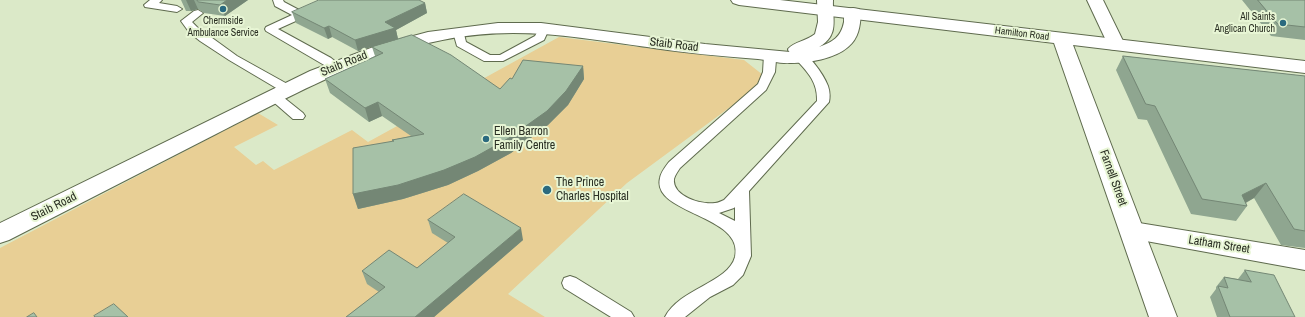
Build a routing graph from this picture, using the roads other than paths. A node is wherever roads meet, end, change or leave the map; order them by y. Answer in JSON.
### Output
{"nodes":[{"id":1,"x":157,"y":0,"type":"edge"},
{"id":2,"x":278,"y":0,"type":"edge"},
{"id":3,"x":334,"y":0,"type":"edge"},
{"id":4,"x":739,"y":0,"type":"edge"},
{"id":5,"x":1095,"y":0,"type":"edge"},
{"id":6,"x":825,"y":5,"type":"edge"},
{"id":7,"x":177,"y":9,"type":"dead end"},
{"id":8,"x":198,"y":13,"type":"edge"},
{"id":9,"x":853,"y":13,"type":"junction"},
{"id":10,"x":302,"y":14,"type":"junction"},
{"id":11,"x":544,"y":28,"type":"junction"},
{"id":12,"x":459,"y":32,"type":"junction"},
{"id":13,"x":1062,"y":39,"type":"junction"},
{"id":14,"x":1116,"y":45,"type":"junction"},
{"id":15,"x":797,"y":53,"type":"junction"},
{"id":16,"x":770,"y":55,"type":"junction"},
{"id":17,"x":335,"y":66,"type":"junction"},
{"id":18,"x":1305,"y":67,"type":"edge"},
{"id":19,"x":280,"y":93,"type":"junction"},
{"id":20,"x":298,"y":116,"type":"dead end"},
{"id":21,"x":742,"y":190,"type":"junction"},
{"id":22,"x":693,"y":206,"type":"junction"},
{"id":23,"x":1133,"y":231,"type":"junction"},
{"id":24,"x":0,"y":234,"type":"edge"},
{"id":25,"x":742,"y":242,"type":"junction"},
{"id":26,"x":1305,"y":260,"type":"edge"},
{"id":27,"x":570,"y":283,"type":"dead end"},
{"id":28,"x":625,"y":317,"type":"edge"},
{"id":29,"x":674,"y":317,"type":"edge"},
{"id":30,"x":1163,"y":317,"type":"edge"}],
"edges":[{"from":1,"to":7,"type":"lane"},
{"from":2,"to":10,"type":"lane"},
{"from":3,"to":10,"type":"lane"},
{"from":4,"to":6,"type":"street","name":"Hamilton Road"},
{"from":5,"to":14,"type":"street"},
{"from":6,"to":9,"type":"street","name":"Hamilton Road"},
{"from":6,"to":15,"type":"street","name":"Staib Road"},
{"from":8,"to":19,"type":"lane"},
{"from":9,"to":13,"type":"street","name":"Hamilton Road"},
{"from":9,"to":15,"type":"street","name":"Staib Road"},
{"from":10,"to":17,"type":"lane"},
{"from":11,"to":12,"type":"street","name":"Staib Road"},
{"from":11,"to":12,"type":"lane"},
{"from":11,"to":16,"type":"street","name":"Staib Road"},
{"from":12,"to":17,"type":"street","name":"Staib Road"},
{"from":13,"to":14,"type":"street","name":"Hamilton Road"},
{"from":13,"to":23,"type":"street","name":"Farnell Street"},
{"from":14,"to":18,"type":"street","name":"Hamilton Road"},
{"from":15,"to":16,"type":"street","name":"Staib Road"},
{"from":15,"to":21,"type":"lane"},
{"from":16,"to":22,"type":"lane"},
{"from":17,"to":19,"type":"street","name":"Staib Road"},
{"from":19,"to":20,"type":"lane"},
{"from":19,"to":24,"type":"street","name":"Staib Road"},
{"from":21,"to":22,"type":"lane"},
{"from":21,"to":25,"type":"lane"},
{"from":22,"to":25,"type":"lane"},
{"from":23,"to":26,"type":"street","name":"Latham Street"},
{"from":23,"to":30,"type":"street","name":"Farnell Street"},
{"from":25,"to":29,"type":"lane"},
{"from":27,"to":28,"type":"lane"}]}
